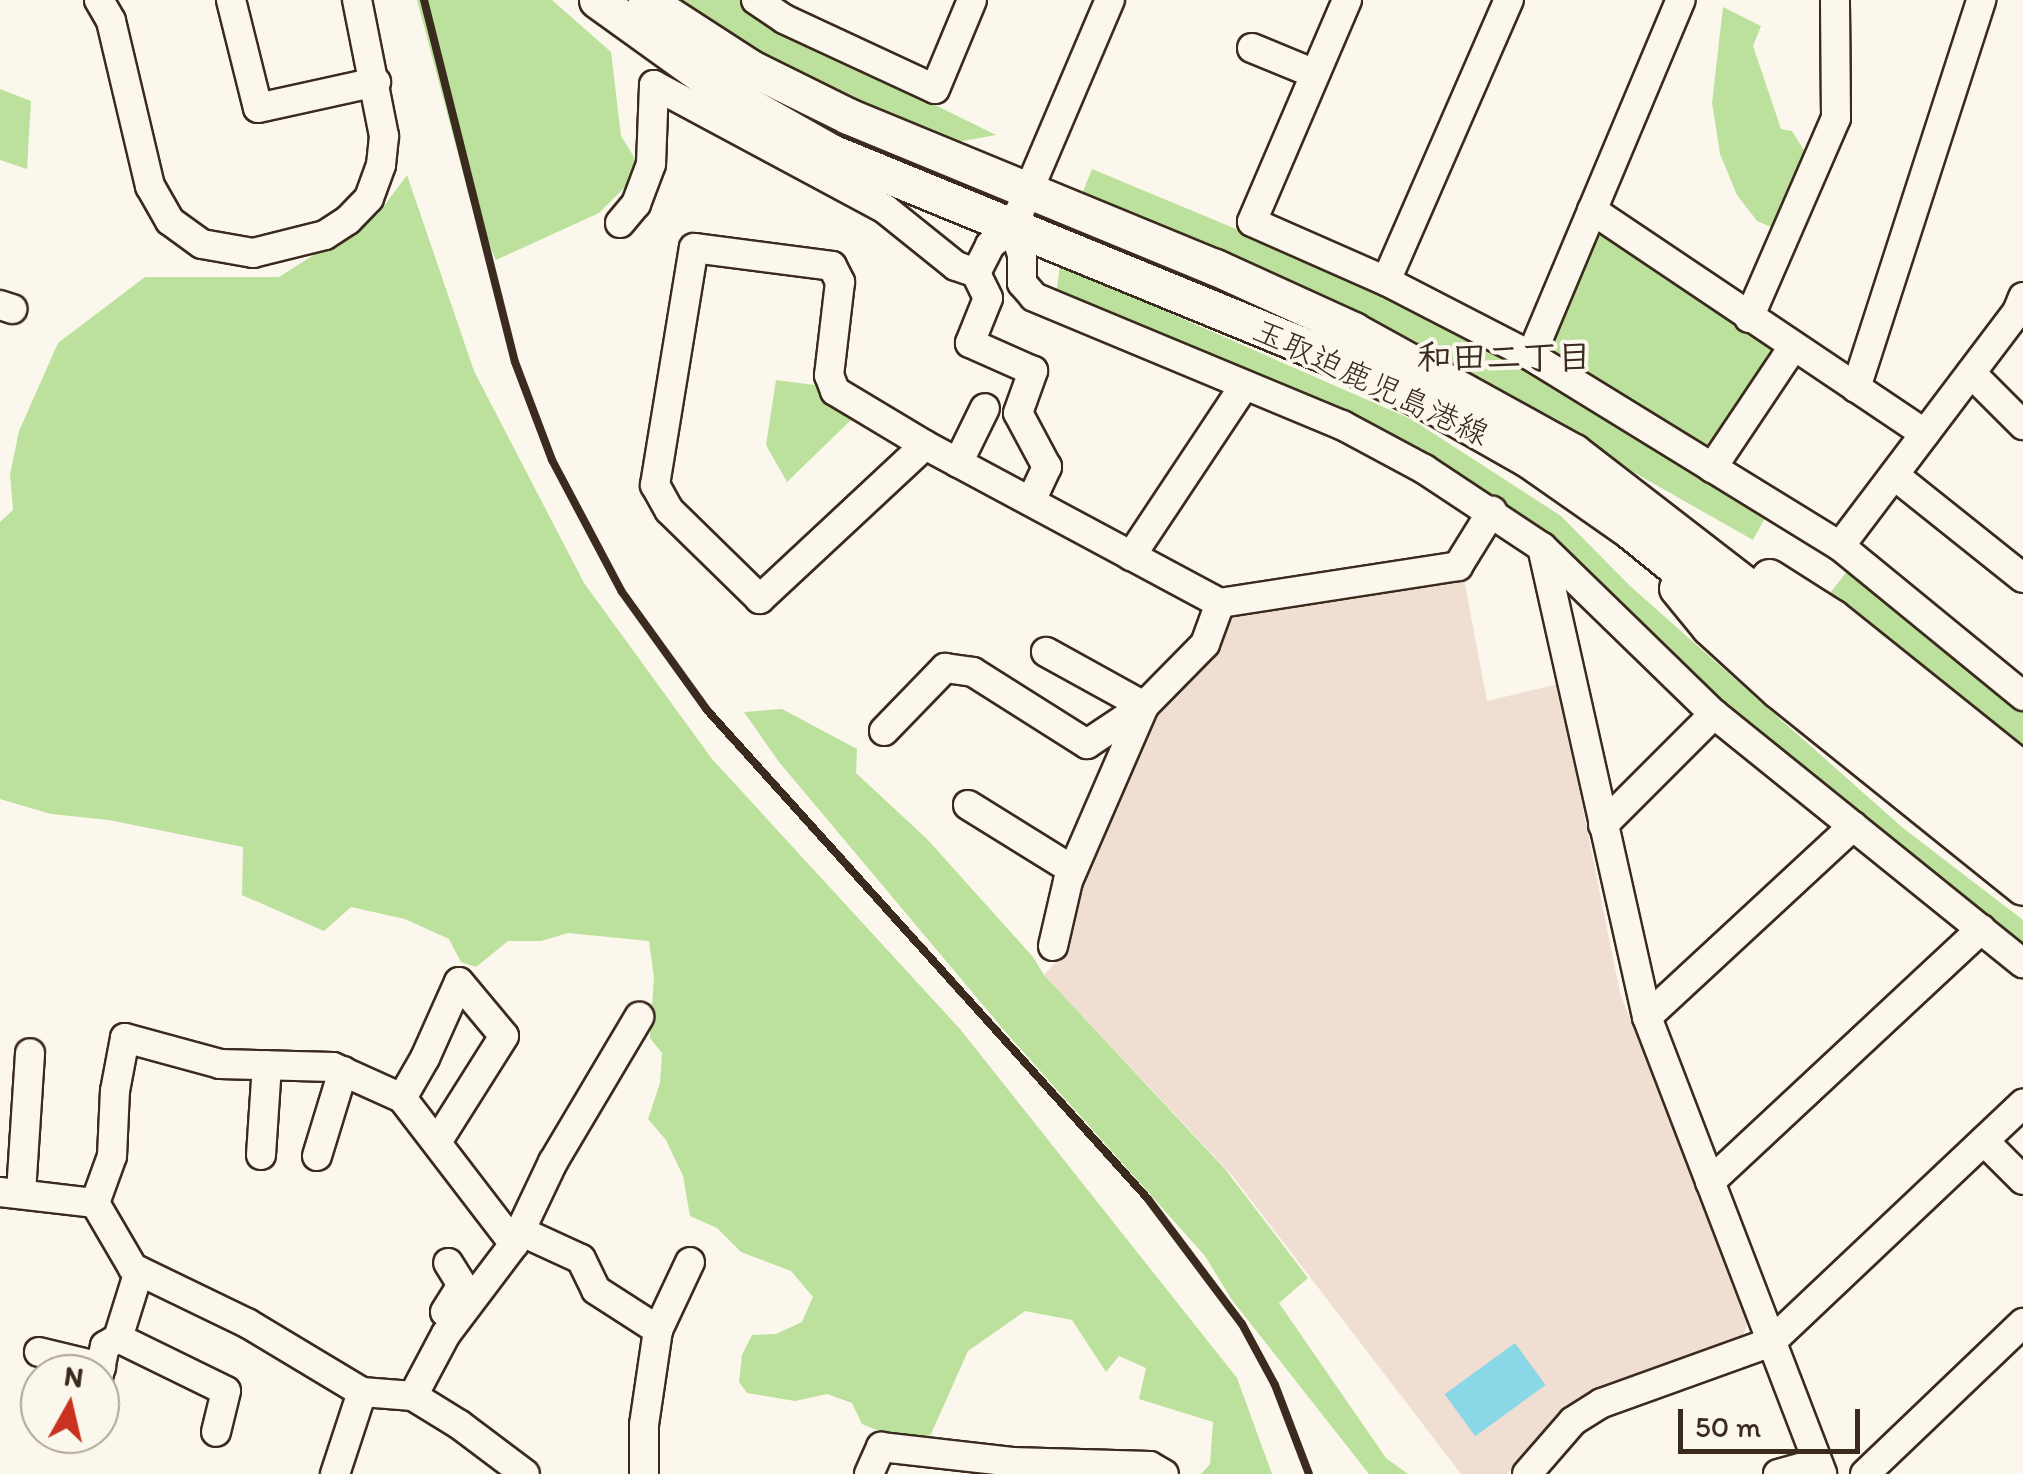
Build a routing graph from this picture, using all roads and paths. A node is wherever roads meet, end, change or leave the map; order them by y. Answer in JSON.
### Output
{"nodes":[{"id":1,"x":99,"y":0,"type":"edge"},
{"id":2,"x":230,"y":0,"type":"edge"},
{"id":3,"x":358,"y":0,"type":"edge"},
{"id":4,"x":597,"y":0,"type":"edge"},
{"id":5,"x":646,"y":0,"type":"edge"},
{"id":6,"x":756,"y":0,"type":"edge"},
{"id":7,"x":972,"y":0,"type":"edge"},
{"id":8,"x":1110,"y":0,"type":"edge"},
{"id":9,"x":1346,"y":0,"type":"edge"},
{"id":10,"x":1509,"y":0,"type":"edge"},
{"id":11,"x":1681,"y":0,"type":"edge"},
{"id":12,"x":1835,"y":0,"type":"edge"},
{"id":13,"x":1981,"y":0,"type":"edge"},
{"id":14,"x":1252,"y":48,"type":"dead end"},
{"id":15,"x":1315,"y":74,"type":"junction"},
{"id":16,"x":376,"y":82,"type":"junction"},
{"id":17,"x":1029,"y":192,"type":"junction"},
{"id":18,"x":1592,"y":210,"type":"junction"},
{"id":19,"x":620,"y":223,"type":"dead end"},
{"id":20,"x":1012,"y":228,"type":"junction"},
{"id":21,"x":976,"y":273,"type":"junction"},
{"id":22,"x":1386,"y":281,"type":"junction"},
{"id":23,"x":2021,"y":308,"type":"edge"},
{"id":24,"x":1750,"y":318,"type":"junction"},
{"id":25,"x":1794,"y":347,"type":"junction"},
{"id":26,"x":1530,"y":356,"type":"junction"},
{"id":27,"x":1971,"y":374,"type":"junction"},
{"id":28,"x":1244,"y":386,"type":"junction"},
{"id":29,"x":1856,"y":388,"type":"junction"},
{"id":30,"x":985,"y":408,"type":"dead end"},
{"id":31,"x":2023,"y":425,"type":"edge"},
{"id":32,"x":1925,"y":434,"type":"junction"},
{"id":33,"x":925,"y":446,"type":"junction"},
{"id":34,"x":1574,"y":452,"type":"junction"},
{"id":35,"x":958,"y":463,"type":"junction"},
{"id":36,"x":1712,"y":468,"type":"junction"},
{"id":37,"x":1894,"y":474,"type":"junction"},
{"id":38,"x":1031,"y":501,"type":"junction"},
{"id":39,"x":1492,"y":511,"type":"junction"},
{"id":40,"x":1628,"y":530,"type":"junction"},
{"id":41,"x":1840,"y":546,"type":"junction"},
{"id":42,"x":1542,"y":547,"type":"junction"},
{"id":43,"x":1132,"y":556,"type":"junction"},
{"id":44,"x":2023,"y":578,"type":"edge"},
{"id":45,"x":1220,"y":602,"type":"junction"},
{"id":46,"x":1046,"y":652,"type":"dead end"},
{"id":47,"x":2023,"y":696,"type":"edge"},
{"id":48,"x":1144,"y":706,"type":"junction"},
{"id":49,"x":1714,"y":714,"type":"junction"},
{"id":50,"x":884,"y":731,"type":"dead end"},
{"id":51,"x":2023,"y":770,"type":"edge"},
{"id":52,"x":968,"y":804,"type":"dead end"},
{"id":53,"x":2023,"y":810,"type":"edge"},
{"id":54,"x":1603,"y":825,"type":"junction"},
{"id":55,"x":1853,"y":826,"type":"junction"},
{"id":56,"x":2023,"y":850,"type":"edge"},
{"id":57,"x":1073,"y":870,"type":"junction"},
{"id":58,"x":2023,"y":887,"type":"edge"},
{"id":59,"x":1981,"y":929,"type":"junction"},
{"id":60,"x":1053,"y":946,"type":"dead end"},
{"id":61,"x":2023,"y":963,"type":"edge"},
{"id":62,"x":639,"y":1017,"type":"dead end"},
{"id":63,"x":1646,"y":1018,"type":"junction"},
{"id":64,"x":30,"y":1053,"type":"dead end"},
{"id":65,"x":267,"y":1066,"type":"junction"},
{"id":66,"x":342,"y":1071,"type":"junction"},
{"id":67,"x":402,"y":1098,"type":"junction"},
{"id":68,"x":2023,"y":1104,"type":"edge"},
{"id":69,"x":1984,"y":1141,"type":"junction"},
{"id":70,"x":436,"y":1142,"type":"junction"},
{"id":71,"x":261,"y":1154,"type":"dead end"},
{"id":72,"x":317,"y":1156,"type":"dead end"},
{"id":73,"x":2023,"y":1180,"type":"edge"},
{"id":74,"x":1710,"y":1182,"type":"junction"},
{"id":75,"x":10,"y":1192,"type":"edge"},
{"id":76,"x":95,"y":1203,"type":"junction"},
{"id":77,"x":517,"y":1238,"type":"junction"},
{"id":78,"x":690,"y":1262,"type":"dead end"},
{"id":79,"x":448,"y":1263,"type":"dead end"},
{"id":80,"x":139,"y":1270,"type":"junction"},
{"id":81,"x":2023,"y":1323,"type":"edge"},
{"id":82,"x":658,"y":1330,"type":"junction"},
{"id":83,"x":118,"y":1338,"type":"junction"},
{"id":84,"x":1772,"y":1342,"type":"junction"},
{"id":85,"x":441,"y":1344,"type":"junction"},
{"id":86,"x":39,"y":1352,"type":"dead end"},
{"id":87,"x":46,"y":1354,"type":"edge"},
{"id":88,"x":104,"y":1354,"type":"edge"},
{"id":89,"x":362,"y":1392,"type":"junction"},
{"id":90,"x":413,"y":1396,"type":"junction"},
{"id":91,"x":216,"y":1432,"type":"dead end"},
{"id":92,"x":1029,"y":1468,"type":"edge"},
{"id":93,"x":1820,"y":1469,"type":"edge"},
{"id":94,"x":335,"y":1474,"type":"edge"},
{"id":95,"x":525,"y":1474,"type":"edge"},
{"id":96,"x":644,"y":1474,"type":"edge"},
{"id":97,"x":869,"y":1474,"type":"edge"},
{"id":98,"x":1164,"y":1474,"type":"edge"},
{"id":99,"x":1527,"y":1474,"type":"edge"},
{"id":100,"x":1778,"y":1474,"type":"edge"},
{"id":101,"x":1864,"y":1474,"type":"edge"}],
"edges":[{"from":1,"to":16,"type":"street"},
{"from":2,"to":16,"type":"street"},
{"from":3,"to":16,"type":"street"},
{"from":4,"to":20,"type":"main road","name":"玉取迫鹿児島港線"},
{"from":5,"to":17,"type":"main road","name":"玉取迫鹿児島港線"},
{"from":6,"to":7,"type":"street"},
{"from":8,"to":17,"type":"street"},
{"from":9,"to":15,"type":"street"},
{"from":10,"to":22,"type":"street"},
{"from":11,"to":18,"type":"street"},
{"from":12,"to":24,"type":"street"},
{"from":13,"to":29,"type":"street"},
{"from":14,"to":15,"type":"street"},
{"from":15,"to":22,"type":"street"},
{"from":17,"to":20,"type":"street"},
{"from":17,"to":34,"type":"main road","name":"玉取迫鹿児島港線"},
{"from":18,"to":24,"type":"street"},
{"from":18,"to":26,"type":"street"},
{"from":19,"to":21,"type":"street"},
{"from":20,"to":21,"type":"street"},
{"from":20,"to":28,"type":"street"},
{"from":20,"to":40,"type":"main road","name":"玉取迫鹿児島港線"},
{"from":21,"to":38,"type":"street"},
{"from":22,"to":26,"type":"street"},
{"from":23,"to":27,"type":"street"},
{"from":24,"to":25,"type":"street"},
{"from":25,"to":29,"type":"street"},
{"from":25,"to":36,"type":"street"},
{"from":26,"to":36,"type":"street"},
{"from":27,"to":31,"type":"street"},
{"from":27,"to":32,"type":"street"},
{"from":28,"to":39,"type":"street"},
{"from":28,"to":43,"type":"street"},
{"from":29,"to":32,"type":"street"},
{"from":30,"to":35,"type":"street"},
{"from":32,"to":37,"type":"street"},
{"from":33,"to":33,"type":"street"},
{"from":33,"to":35,"type":"street"},
{"from":34,"to":51,"type":"main road"},
{"from":34,"to":53,"type":"main road","name":"玉取迫鹿児島港線"},
{"from":35,"to":38,"type":"street"},
{"from":36,"to":41,"type":"street"},
{"from":37,"to":41,"type":"street"},
{"from":37,"to":44,"type":"street"},
{"from":38,"to":43,"type":"street"},
{"from":39,"to":42,"type":"street"},
{"from":39,"to":45,"type":"street"},
{"from":40,"to":56,"type":"main road","name":"玉取迫鹿児島港線"},
{"from":40,"to":58,"type":"main road"},
{"from":41,"to":47,"type":"street"},
{"from":42,"to":49,"type":"street"},
{"from":42,"to":54,"type":"street"},
{"from":43,"to":45,"type":"street"},
{"from":45,"to":48,"type":"street"},
{"from":46,"to":48,"type":"street"},
{"from":48,"to":50,"type":"street"},
{"from":48,"to":57,"type":"street"},
{"from":49,"to":54,"type":"street"},
{"from":49,"to":55,"type":"street"},
{"from":52,"to":57,"type":"street"},
{"from":54,"to":63,"type":"street"},
{"from":55,"to":59,"type":"street"},
{"from":55,"to":63,"type":"street"},
{"from":57,"to":60,"type":"street"},
{"from":59,"to":61,"type":"street"},
{"from":59,"to":74,"type":"street"},
{"from":62,"to":77,"type":"street"},
{"from":63,"to":74,"type":"street"},
{"from":64,"to":75,"type":"street"},
{"from":65,"to":66,"type":"street"},
{"from":65,"to":71,"type":"street"},
{"from":65,"to":76,"type":"street"},
{"from":66,"to":67,"type":"street"},
{"from":66,"to":72,"type":"street"},
{"from":67,"to":70,"type":"street"},
{"from":67,"to":70,"type":"street"},
{"from":68,"to":69,"type":"street"},
{"from":69,"to":73,"type":"street"},
{"from":69,"to":84,"type":"street"},
{"from":70,"to":77,"type":"street"},
{"from":74,"to":84,"type":"street"},
{"from":75,"to":76,"type":"street"},
{"from":76,"to":80,"type":"street"},
{"from":77,"to":82,"type":"street"},
{"from":77,"to":85,"type":"street"},
{"from":78,"to":82,"type":"street"},
{"from":79,"to":85,"type":"street"},
{"from":80,"to":83,"type":"street"},
{"from":80,"to":89,"type":"street"},
{"from":81,"to":101,"type":"street"},
{"from":82,"to":96,"type":"street"},
{"from":83,"to":88,"type":"street"},
{"from":83,"to":91,"type":"street"},
{"from":84,"to":93,"type":"street"},
{"from":84,"to":99,"type":"street"},
{"from":85,"to":90,"type":"street"},
{"from":86,"to":87,"type":"street"},
{"from":89,"to":90,"type":"street"},
{"from":89,"to":94,"type":"street"},
{"from":90,"to":95,"type":"street"},
{"from":92,"to":97,"type":"street"},
{"from":92,"to":98,"type":"street"},
{"from":93,"to":100,"type":"street"}]}
